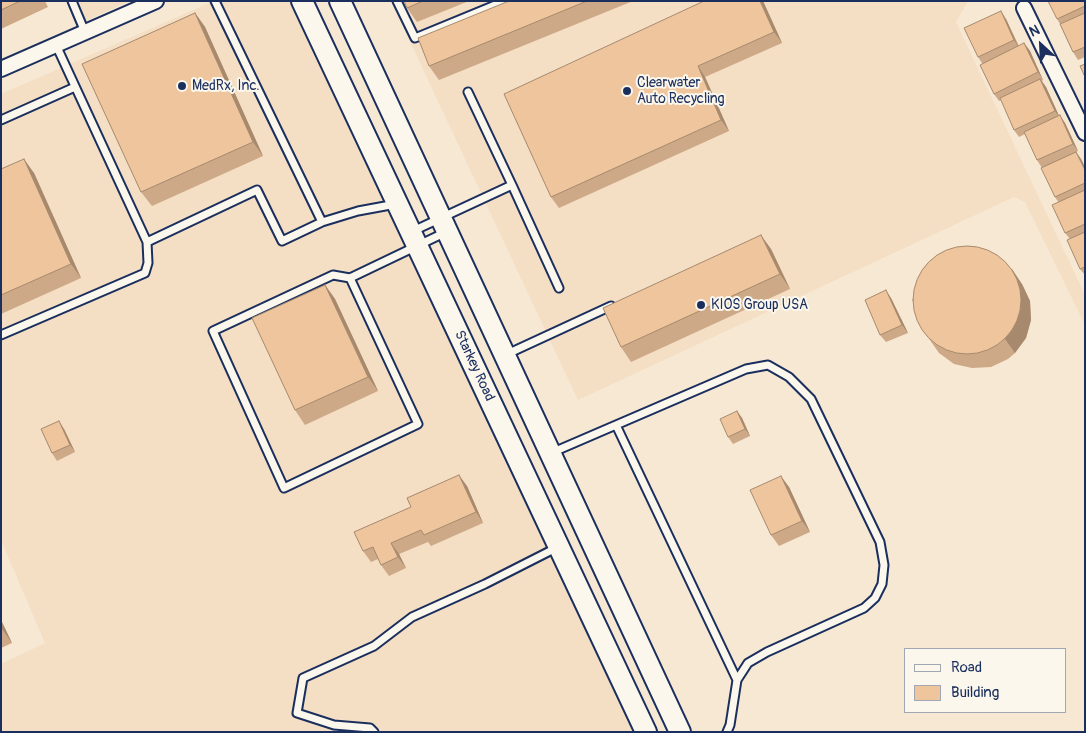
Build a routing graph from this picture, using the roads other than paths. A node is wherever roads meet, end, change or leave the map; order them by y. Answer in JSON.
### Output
{"nodes":[{"id":1,"x":72,"y":1,"type":"edge"},
{"id":2,"x":156,"y":1,"type":"edge"},
{"id":3,"x":215,"y":1,"type":"edge"},
{"id":4,"x":302,"y":1,"type":"edge"},
{"id":5,"x":340,"y":1,"type":"edge"},
{"id":6,"x":397,"y":1,"type":"edge"},
{"id":7,"x":505,"y":1,"type":"edge"},
{"id":8,"x":1024,"y":8,"type":"dead end"},
{"id":9,"x":85,"y":32,"type":"junction"},
{"id":10,"x":56,"y":45,"type":"junction"},
{"id":11,"x":1,"y":69,"type":"edge"},
{"id":12,"x":76,"y":87,"type":"junction"},
{"id":13,"x":468,"y":92,"type":"dead end"},
{"id":14,"x":1,"y":120,"type":"edge"},
{"id":15,"x":1084,"y":131,"type":"edge"},
{"id":16,"x":512,"y":185,"type":"junction"},
{"id":17,"x":397,"y":204,"type":"junction"},
{"id":18,"x":322,"y":222,"type":"junction"},
{"id":19,"x":444,"y":224,"type":"junction"},
{"id":20,"x":414,"y":238,"type":"junction"},
{"id":21,"x":147,"y":242,"type":"junction"},
{"id":22,"x":350,"y":278,"type":"junction"},
{"id":23,"x":559,"y":288,"type":"dead end"},
{"id":24,"x":616,"y":303,"type":"edge"},
{"id":25,"x":1,"y":335,"type":"edge"},
{"id":26,"x":505,"y":355,"type":"junction"},
{"id":27,"x":616,"y":425,"type":"junction"},
{"id":28,"x":550,"y":453,"type":"junction"},
{"id":29,"x":559,"y":547,"type":"junction"},
{"id":30,"x":737,"y":680,"type":"junction"},
{"id":31,"x":374,"y":732,"type":"edge"},
{"id":32,"x":646,"y":732,"type":"edge"},
{"id":33,"x":680,"y":732,"type":"edge"},
{"id":34,"x":727,"y":732,"type":"edge"}],
"edges":[{"from":1,"to":9,"type":"lane"},
{"from":2,"to":9,"type":"street"},
{"from":3,"to":18,"type":"lane"},
{"from":4,"to":17,"type":"main road","name":"Starkey Road"},
{"from":5,"to":19,"type":"main road"},
{"from":6,"to":7,"type":"lane"},
{"from":8,"to":15,"type":"street"},
{"from":9,"to":10,"type":"street"},
{"from":10,"to":11,"type":"street"},
{"from":10,"to":12,"type":"lane"},
{"from":12,"to":14,"type":"lane"},
{"from":12,"to":21,"type":"lane"},
{"from":13,"to":16,"type":"lane"},
{"from":16,"to":19,"type":"lane"},
{"from":16,"to":23,"type":"lane"},
{"from":17,"to":18,"type":"lane"},
{"from":17,"to":20,"type":"main road","name":"Starkey Road"},
{"from":18,"to":21,"type":"lane"},
{"from":19,"to":20,"type":"lane"},
{"from":19,"to":20,"type":"lane"},
{"from":19,"to":26,"type":"main road"},
{"from":20,"to":22,"type":"lane"},
{"from":20,"to":29,"type":"main road","name":"Starkey Road"},
{"from":21,"to":25,"type":"lane"},
{"from":22,"to":22,"type":"lane"},
{"from":24,"to":26,"type":"lane"},
{"from":26,"to":28,"type":"main road"},
{"from":27,"to":28,"type":"lane"},
{"from":27,"to":30,"type":"lane"},
{"from":27,"to":30,"type":"lane"},
{"from":28,"to":33,"type":"main road"},
{"from":29,"to":31,"type":"lane"},
{"from":29,"to":32,"type":"main road","name":"Starkey Road"},
{"from":30,"to":34,"type":"lane"}]}
